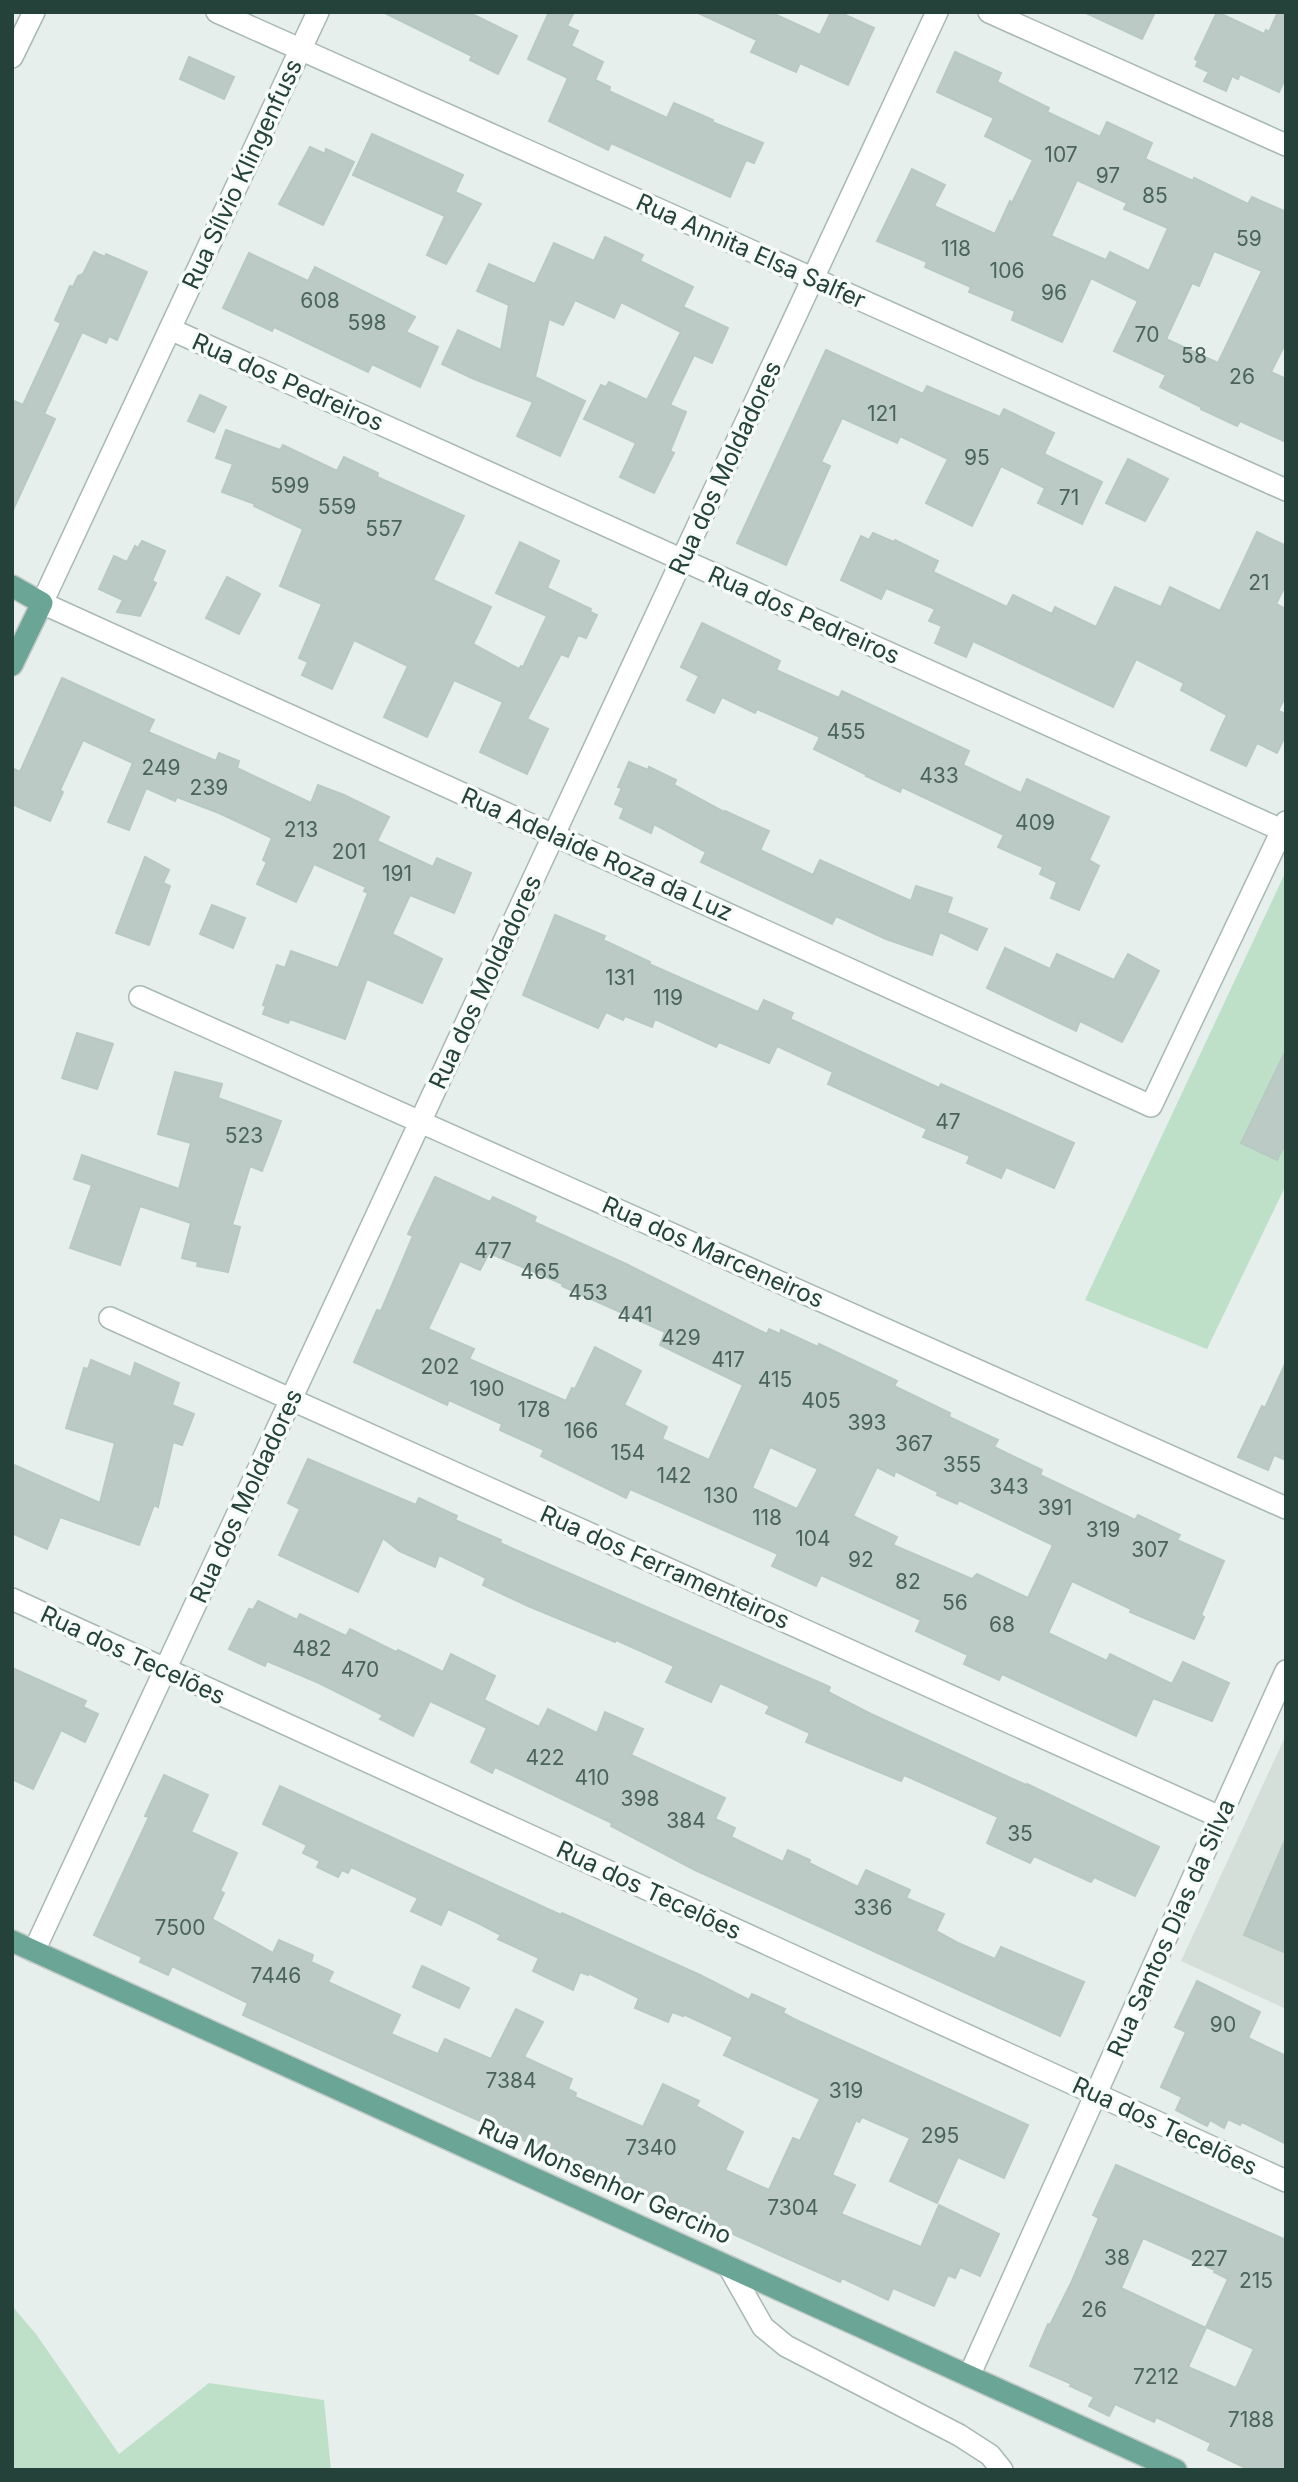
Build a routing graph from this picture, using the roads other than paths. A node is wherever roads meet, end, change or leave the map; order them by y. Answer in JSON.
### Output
{"nodes":[{"id":1,"x":34,"y":12,"type":"edge"},
{"id":2,"x":217,"y":12,"type":"edge"},
{"id":3,"x":318,"y":12,"type":"edge"},
{"id":4,"x":937,"y":12,"type":"edge"},
{"id":5,"x":989,"y":12,"type":"edge"},
{"id":6,"x":301,"y":49,"type":"junction"},
{"id":7,"x":12,"y":57,"type":"edge"},
{"id":8,"x":1286,"y":145,"type":"edge"},
{"id":9,"x":813,"y":278,"type":"junction"},
{"id":10,"x":170,"y":329,"type":"junction"},
{"id":11,"x":1286,"y":490,"type":"edge"},
{"id":12,"x":682,"y":560,"type":"junction"},
{"id":13,"x":12,"y":586,"type":"edge"},
{"id":14,"x":42,"y":603,"type":"junction"},
{"id":15,"x":12,"y":665,"type":"edge"},
{"id":16,"x":1284,"y":828,"type":"edge"},
{"id":17,"x":554,"y":835,"type":"junction"},
{"id":18,"x":140,"y":997,"type":"dead end"},
{"id":19,"x":420,"y":1122,"type":"junction"},
{"id":20,"x":110,"y":1318,"type":"dead end"},
{"id":21,"x":291,"y":1399,"type":"junction"},
{"id":22,"x":1286,"y":1508,"type":"edge"},
{"id":23,"x":12,"y":1599,"type":"edge"},
{"id":24,"x":165,"y":1669,"type":"junction"},
{"id":25,"x":1286,"y":1671,"type":"edge"},
{"id":26,"x":1220,"y":1817,"type":"junction"},
{"id":27,"x":12,"y":1941,"type":"edge"},
{"id":28,"x":34,"y":1951,"type":"junction"},
{"id":29,"x":1096,"y":2094,"type":"junction"},
{"id":30,"x":1286,"y":2181,"type":"edge"},
{"id":31,"x":729,"y":2267,"type":"junction"},
{"id":32,"x":969,"y":2376,"type":"junction"},
{"id":33,"x":1002,"y":2470,"type":"edge"},
{"id":34,"x":1176,"y":2470,"type":"edge"}],
"edges":[{"from":1,"to":7,"type":"street"},
{"from":2,"to":6,"type":"street","name":"Rua Annita Elsa Salfer"},
{"from":3,"to":6,"type":"street","name":"Rua Sílvio Klingenfuss"},
{"from":4,"to":9,"type":"street","name":"Rua dos Moldadores"},
{"from":5,"to":8,"type":"street"},
{"from":6,"to":9,"type":"street","name":"Rua Annita Elsa Salfer"},
{"from":6,"to":10,"type":"street","name":"Rua Sílvio Klingenfuss"},
{"from":9,"to":11,"type":"street","name":"Rua Annita Elsa Salfer"},
{"from":9,"to":12,"type":"street","name":"Rua dos Moldadores"},
{"from":10,"to":12,"type":"street","name":"Rua dos Pedreiros"},
{"from":10,"to":14,"type":"street","name":"Rua Sílvio Klingenfuss"},
{"from":12,"to":16,"type":"street","name":"Rua dos Pedreiros"},
{"from":12,"to":17,"type":"street","name":"Rua dos Moldadores"},
{"from":13,"to":14,"type":"main road"},
{"from":14,"to":15,"type":"main road"},
{"from":14,"to":17,"type":"street","name":"Rua Adelaide Roza da Luz"},
{"from":16,"to":17,"type":"street","name":"Rua Adelaide Roza da Luz"},
{"from":17,"to":19,"type":"street","name":"Rua dos Moldadores"},
{"from":18,"to":19,"type":"street","name":"Rua dos Marceneiros"},
{"from":19,"to":21,"type":"street","name":"Rua dos Moldadores"},
{"from":19,"to":22,"type":"street","name":"Rua dos Marceneiros"},
{"from":20,"to":21,"type":"street","name":"Rua dos Ferramenteiros"},
{"from":21,"to":24,"type":"street","name":"Rua dos Moldadores"},
{"from":21,"to":26,"type":"street","name":"Rua dos Ferramenteiros"},
{"from":23,"to":24,"type":"street","name":"Rua dos Tecelões"},
{"from":24,"to":28,"type":"street","name":"Rua dos Moldadores"},
{"from":24,"to":29,"type":"street","name":"Rua dos Tecelões"},
{"from":25,"to":26,"type":"street","name":"Rua Santos Dias da Silva"},
{"from":26,"to":29,"type":"street","name":"Rua Santos Dias da Silva"},
{"from":27,"to":28,"type":"main road","name":"Rua Monsenhor Gercino"},
{"from":28,"to":31,"type":"main road","name":"Rua Monsenhor Gercino"},
{"from":29,"to":30,"type":"street","name":"Rua dos Tecelões"},
{"from":29,"to":32,"type":"street","name":"Rua Santos Dias da Silva"},
{"from":31,"to":32,"type":"main road","name":"Rua Monsenhor Gercino"},
{"from":31,"to":33,"type":"street"},
{"from":32,"to":34,"type":"main road","name":"Rua Monsenhor Gercino"}]}
